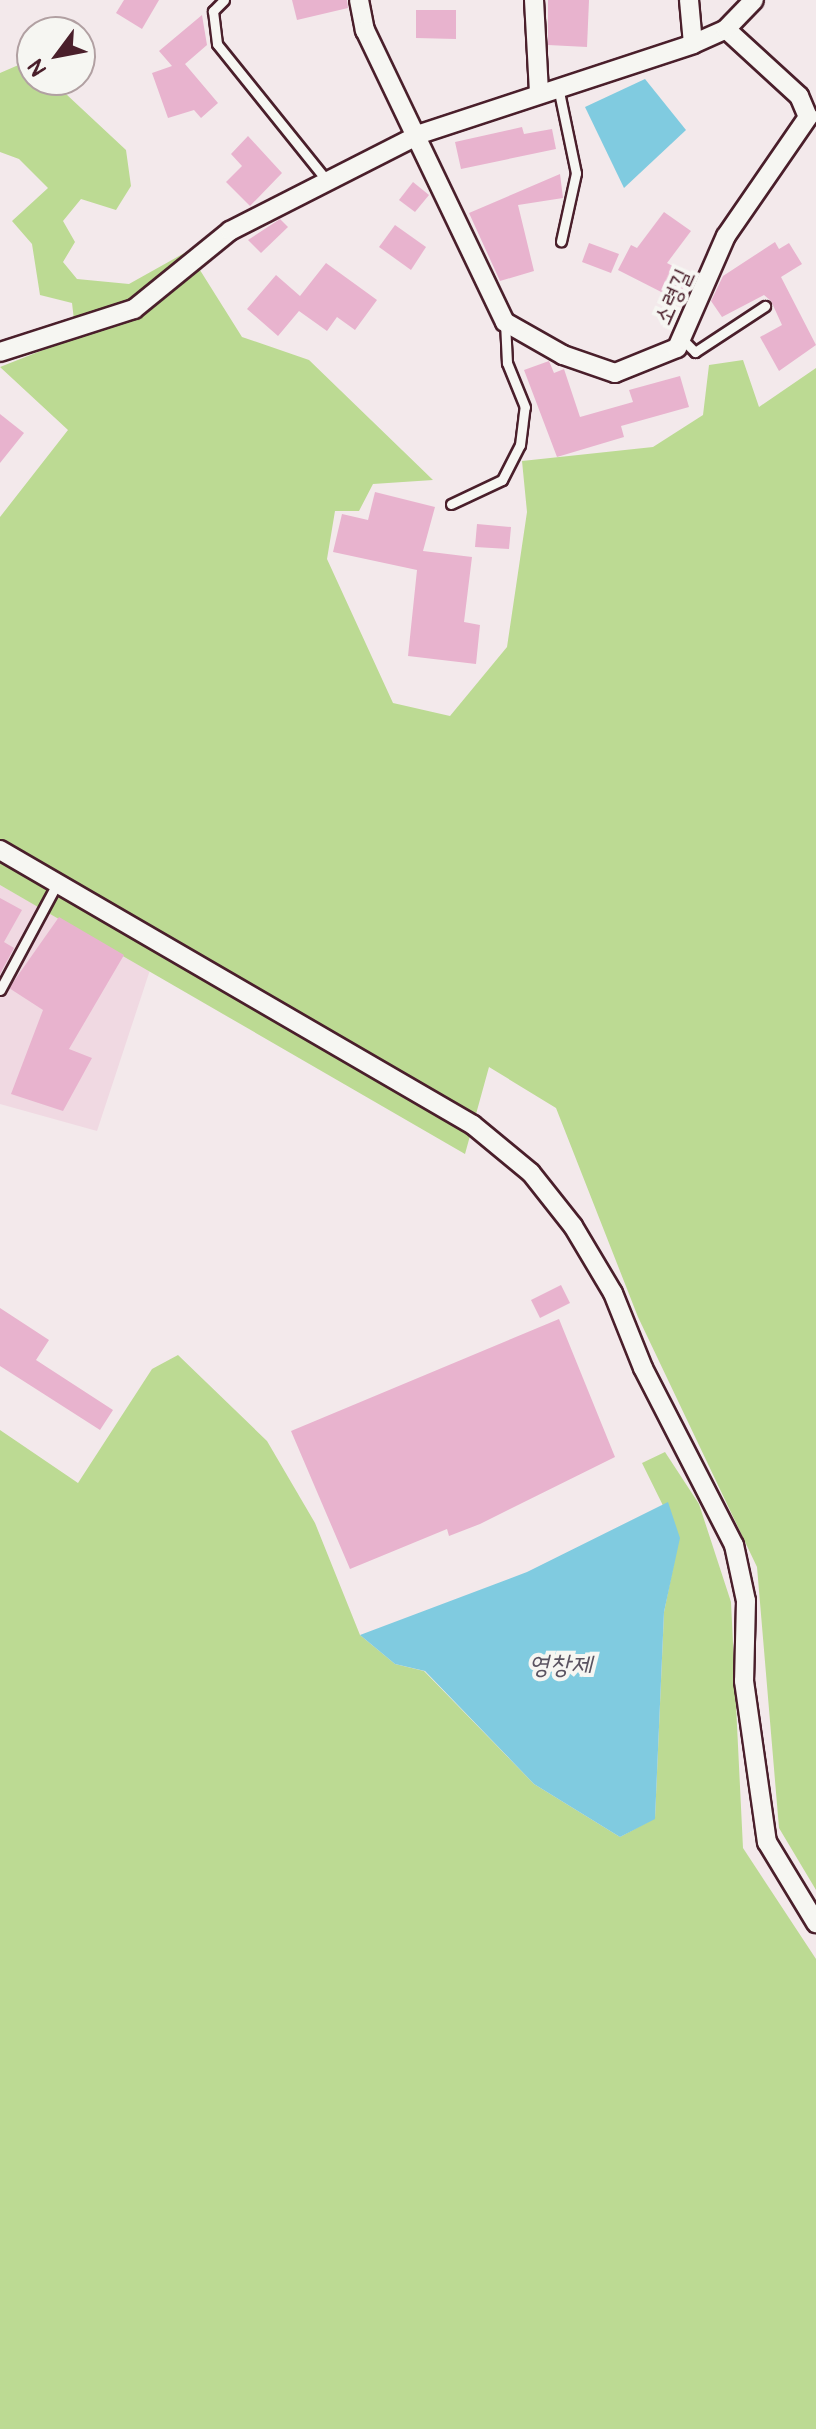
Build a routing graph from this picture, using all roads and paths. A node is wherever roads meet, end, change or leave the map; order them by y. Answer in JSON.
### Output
{"nodes":[{"id":1,"x":224,"y":0,"type":"edge"},
{"id":2,"x":359,"y":0,"type":"edge"},
{"id":3,"x":534,"y":0,"type":"edge"},
{"id":4,"x":689,"y":0,"type":"edge"},
{"id":5,"x":754,"y":0,"type":"edge"},
{"id":6,"x":726,"y":29,"type":"junction"},
{"id":7,"x":693,"y":44,"type":"junction"},
{"id":8,"x":558,"y":87,"type":"junction"},
{"id":9,"x":539,"y":93,"type":"junction"},
{"id":10,"x":420,"y":134,"type":"junction"},
{"id":11,"x":327,"y":181,"type":"junction"},
{"id":12,"x":561,"y":241,"type":"dead end"},
{"id":13,"x":765,"y":306,"type":"dead end"},
{"id":14,"x":505,"y":322,"type":"junction"},
{"id":15,"x":681,"y":338,"type":"junction"},
{"id":16,"x":0,"y":352,"type":"edge"},
{"id":17,"x":451,"y":504,"type":"dead end"},
{"id":18,"x":0,"y":850,"type":"edge"},
{"id":19,"x":58,"y":882,"type":"junction"},
{"id":20,"x":0,"y":990,"type":"edge"},
{"id":21,"x":816,"y":1923,"type":"edge"}],
"edges":[{"from":1,"to":11,"type":"lane"},
{"from":2,"to":10,"type":"street"},
{"from":3,"to":9,"type":"street"},
{"from":4,"to":7,"type":"street"},
{"from":5,"to":6,"type":"street"},
{"from":6,"to":7,"type":"street"},
{"from":6,"to":15,"type":"street","name":"소령길"},
{"from":7,"to":8,"type":"street"},
{"from":8,"to":9,"type":"street"},
{"from":8,"to":12,"type":"lane"},
{"from":9,"to":10,"type":"street"},
{"from":10,"to":11,"type":"street"},
{"from":10,"to":14,"type":"street"},
{"from":11,"to":16,"type":"street"},
{"from":13,"to":15,"type":"lane"},
{"from":14,"to":15,"type":"street","name":"소령길"},
{"from":14,"to":17,"type":"lane"},
{"from":18,"to":19,"type":"street"},
{"from":19,"to":20,"type":"lane"},
{"from":19,"to":21,"type":"street"}]}
